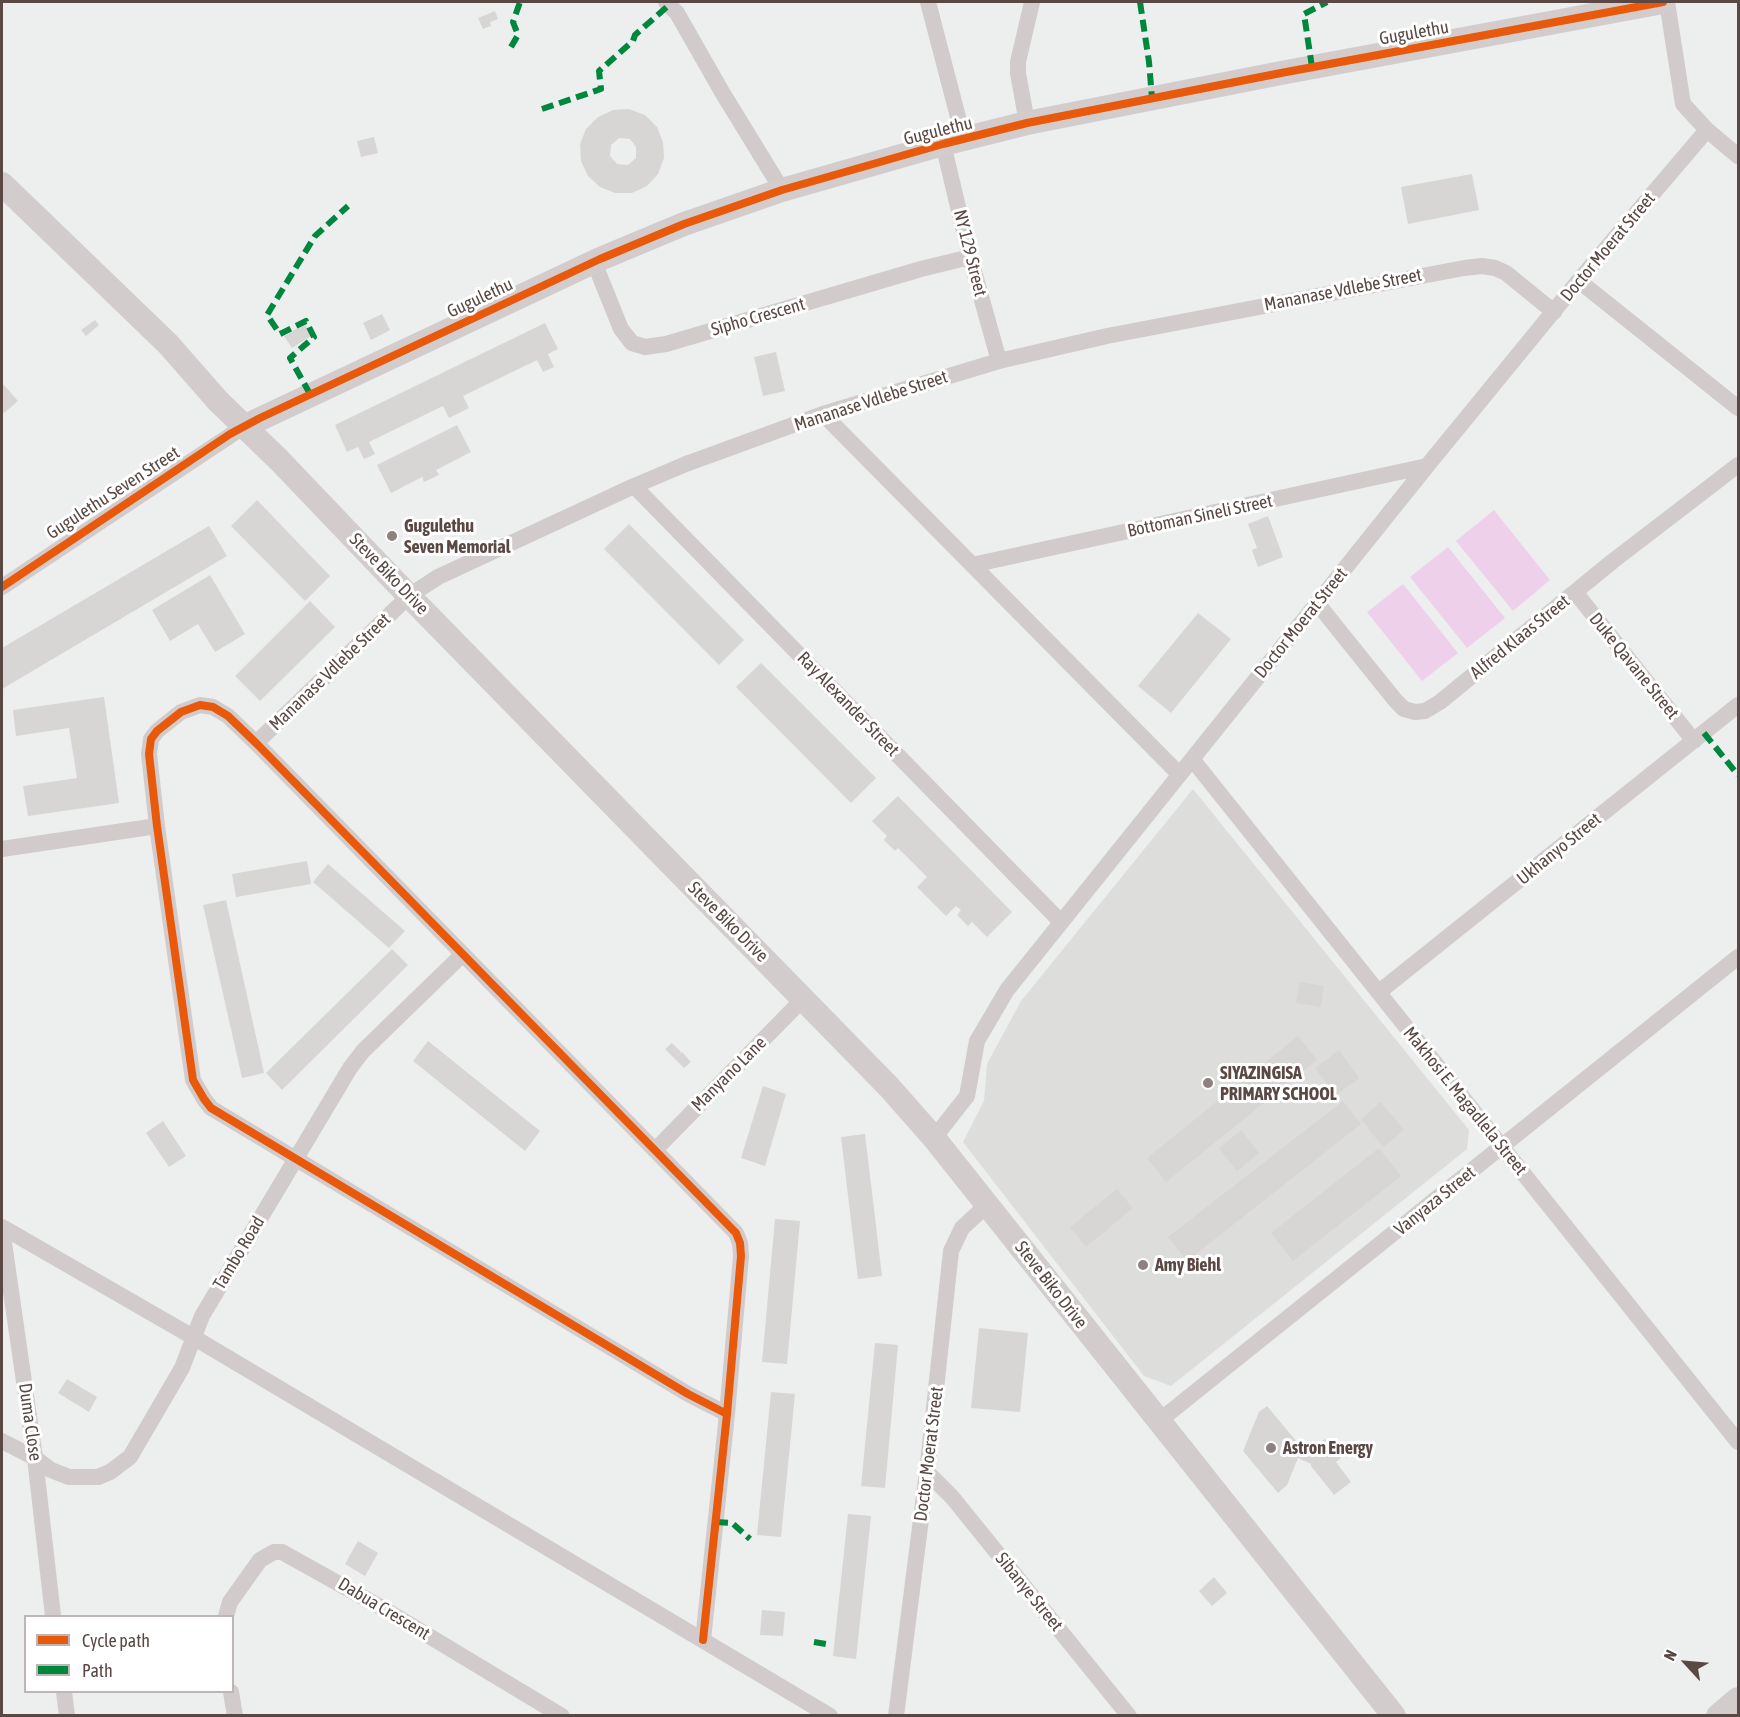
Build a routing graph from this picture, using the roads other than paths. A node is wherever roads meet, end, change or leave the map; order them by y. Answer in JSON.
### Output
{"nodes":[{"id":1,"x":666,"y":2,"type":"edge"},
{"id":2,"x":928,"y":2,"type":"edge"},
{"id":3,"x":1032,"y":2,"type":"edge"},
{"id":4,"x":1665,"y":2,"type":"edge"},
{"id":5,"x":1612,"y":7,"type":"edge"},
{"id":6,"x":1027,"y":123,"type":"junction"},
{"id":7,"x":1707,"y":129,"type":"junction"},
{"id":8,"x":954,"y":142,"type":"junction"},
{"id":9,"x":1738,"y":156,"type":"edge"},
{"id":10,"x":2,"y":184,"type":"edge"},
{"id":11,"x":782,"y":190,"type":"junction"},
{"id":12,"x":970,"y":257,"type":"junction"},
{"id":13,"x":594,"y":262,"type":"junction"},
{"id":14,"x":1579,"y":281,"type":"junction"},
{"id":15,"x":1554,"y":312,"type":"junction"},
{"id":16,"x":999,"y":361,"type":"junction"},
{"id":17,"x":1738,"y":408,"type":"edge"},
{"id":18,"x":823,"y":414,"type":"junction"},
{"id":19,"x":251,"y":422,"type":"junction"},
{"id":20,"x":1738,"y":465,"type":"edge"},
{"id":21,"x":1427,"y":466,"type":"junction"},
{"id":22,"x":634,"y":486,"type":"junction"},
{"id":23,"x":972,"y":565,"type":"junction"},
{"id":24,"x":2,"y":587,"type":"edge"},
{"id":25,"x":1575,"y":592,"type":"junction"},
{"id":26,"x":409,"y":596,"type":"junction"},
{"id":27,"x":1317,"y":603,"type":"junction"},
{"id":28,"x":1738,"y":705,"type":"edge"},
{"id":29,"x":1694,"y":741,"type":"junction"},
{"id":30,"x":256,"y":743,"type":"junction"},
{"id":31,"x":1192,"y":759,"type":"junction"},
{"id":32,"x":1179,"y":774,"type":"junction"},
{"id":33,"x":158,"y":825,"type":"junction"},
{"id":34,"x":2,"y":849,"type":"edge"},
{"id":35,"x":1061,"y":921,"type":"junction"},
{"id":36,"x":463,"y":954,"type":"junction"},
{"id":37,"x":1738,"y":957,"type":"edge"},
{"id":38,"x":1379,"y":992,"type":"junction"},
{"id":39,"x":804,"y":998,"type":"junction"},
{"id":40,"x":934,"y":1138,"type":"junction"},
{"id":41,"x":1502,"y":1147,"type":"junction"},
{"id":42,"x":655,"y":1150,"type":"junction"},
{"id":43,"x":296,"y":1158,"type":"junction"},
{"id":44,"x":987,"y":1205,"type":"junction"},
{"id":45,"x":2,"y":1228,"type":"edge"},
{"id":46,"x":193,"y":1338,"type":"junction"},
{"id":47,"x":727,"y":1414,"type":"junction"},
{"id":48,"x":1159,"y":1422,"type":"junction"},
{"id":49,"x":2,"y":1441,"type":"edge"},
{"id":50,"x":1738,"y":1442,"type":"edge"},
{"id":51,"x":35,"y":1458,"type":"junction"},
{"id":52,"x":927,"y":1472,"type":"junction"},
{"id":53,"x":53,"y":1615,"type":"edge"},
{"id":54,"x":227,"y":1615,"type":"edge"},
{"id":55,"x":703,"y":1640,"type":"junction"},
{"id":56,"x":63,"y":1693,"type":"edge"},
{"id":57,"x":231,"y":1693,"type":"edge"},
{"id":58,"x":1738,"y":1699,"type":"edge"},
{"id":59,"x":67,"y":1716,"type":"edge"},
{"id":60,"x":235,"y":1716,"type":"edge"},
{"id":61,"x":562,"y":1716,"type":"edge"},
{"id":62,"x":830,"y":1716,"type":"edge"},
{"id":63,"x":896,"y":1716,"type":"edge"},
{"id":64,"x":1129,"y":1716,"type":"edge"},
{"id":65,"x":1394,"y":1716,"type":"edge"},
{"id":66,"x":1718,"y":1716,"type":"edge"}],
"edges":[{"from":1,"to":11,"type":"street"},
{"from":2,"to":8,"type":"street","name":"NY 129 Street"},
{"from":3,"to":6,"type":"street"},
{"from":4,"to":5,"type":"main road","name":"Gugulethu"},
{"from":4,"to":7,"type":"street"},
{"from":5,"to":6,"type":"main road","name":"Gugulethu"},
{"from":6,"to":8,"type":"main road","name":"Gugulethu"},
{"from":7,"to":9,"type":"street"},
{"from":7,"to":14,"type":"street","name":"Doctor Moerat Street"},
{"from":8,"to":11,"type":"main road","name":"Gugulethu"},
{"from":8,"to":12,"type":"street","name":"NY 129 Street"},
{"from":10,"to":19,"type":"main road","name":"Steve Biko Drive"},
{"from":11,"to":13,"type":"main road","name":"Gugulethu"},
{"from":12,"to":13,"type":"street","name":"Sipho Crescent"},
{"from":12,"to":16,"type":"street","name":"NY 129 Street"},
{"from":13,"to":19,"type":"main road","name":"Gugulethu"},
{"from":14,"to":15,"type":"street","name":"Doctor Moerat Street"},
{"from":14,"to":17,"type":"street"},
{"from":15,"to":16,"type":"street","name":"Mananase Vdlebe Street"},
{"from":15,"to":21,"type":"street","name":"Doctor Moerat Street"},
{"from":16,"to":18,"type":"street","name":"Mananase Vdlebe Street"},
{"from":18,"to":22,"type":"street","name":"Mananase Vdlebe Street"},
{"from":18,"to":23,"type":"street"},
{"from":19,"to":24,"type":"street","name":"Gugulethu Seven Street"},
{"from":19,"to":26,"type":"main road","name":"Steve Biko Drive"},
{"from":20,"to":25,"type":"street","name":"Alfred Klaas Street"},
{"from":21,"to":23,"type":"street","name":"Bottoman Sineli Street"},
{"from":21,"to":27,"type":"street","name":"Doctor Moerat Street"},
{"from":22,"to":26,"type":"street","name":"Mananase Vdlebe Street"},
{"from":22,"to":35,"type":"street","name":"Ray Alexander Street"},
{"from":23,"to":32,"type":"street"},
{"from":25,"to":27,"type":"street","name":"Alfred Klaas Street"},
{"from":25,"to":29,"type":"street","name":"Duke Qavane Street"},
{"from":26,"to":30,"type":"street","name":"Mananase Vdlebe Street"},
{"from":26,"to":39,"type":"main road","name":"Steve Biko Drive"},
{"from":27,"to":31,"type":"street","name":"Doctor Moerat Street"},
{"from":28,"to":29,"type":"street","name":"Ukhanyo Street"},
{"from":29,"to":38,"type":"street","name":"Ukhanyo Street"},
{"from":30,"to":33,"type":"street"},
{"from":30,"to":36,"type":"street"},
{"from":31,"to":32,"type":"street","name":"Doctor Moerat Street"},
{"from":31,"to":38,"type":"street","name":"Makhosi E. Magadlela Street"},
{"from":32,"to":35,"type":"street","name":"Doctor Moerat Street"},
{"from":33,"to":34,"type":"street"},
{"from":33,"to":43,"type":"street"},
{"from":35,"to":40,"type":"street","name":"Doctor Moerat Street"},
{"from":36,"to":42,"type":"street"},
{"from":36,"to":43,"type":"street","name":"Tambo Road"},
{"from":37,"to":41,"type":"street","name":"Vanyaza Street"},
{"from":38,"to":41,"type":"street","name":"Makhosi E. Magadlela Street"},
{"from":39,"to":40,"type":"main road","name":"Steve Biko Drive"},
{"from":39,"to":42,"type":"street","name":"Manyano Lane"},
{"from":40,"to":44,"type":"main road","name":"Steve Biko Drive"},
{"from":41,"to":48,"type":"street","name":"Vanyaza Street"},
{"from":41,"to":50,"type":"street","name":"Makhosi E. Magadlela Street"},
{"from":42,"to":47,"type":"street"},
{"from":43,"to":46,"type":"street","name":"Tambo Road"},
{"from":43,"to":47,"type":"street"},
{"from":44,"to":48,"type":"main road","name":"Steve Biko Drive"},
{"from":44,"to":52,"type":"street","name":"Doctor Moerat Street"},
{"from":45,"to":46,"type":"street"},
{"from":45,"to":51,"type":"street","name":"Duma Close"},
{"from":46,"to":51,"type":"street","name":"Tambo Road"},
{"from":46,"to":55,"type":"street"},
{"from":47,"to":55,"type":"street"},
{"from":48,"to":65,"type":"main road","name":"Steve Biko Drive"},
{"from":49,"to":51,"type":"street","name":"Tambo Road"},
{"from":51,"to":53,"type":"street","name":"Duma Close"},
{"from":52,"to":63,"type":"street","name":"Doctor Moerat Street"},
{"from":52,"to":64,"type":"street","name":"Sibanye Street"},
{"from":54,"to":61,"type":"street","name":"Dabua Crescent"},
{"from":55,"to":62,"type":"street"},
{"from":56,"to":59,"type":"street"},
{"from":57,"to":60,"type":"street"},
{"from":58,"to":66,"type":"main road"}]}
